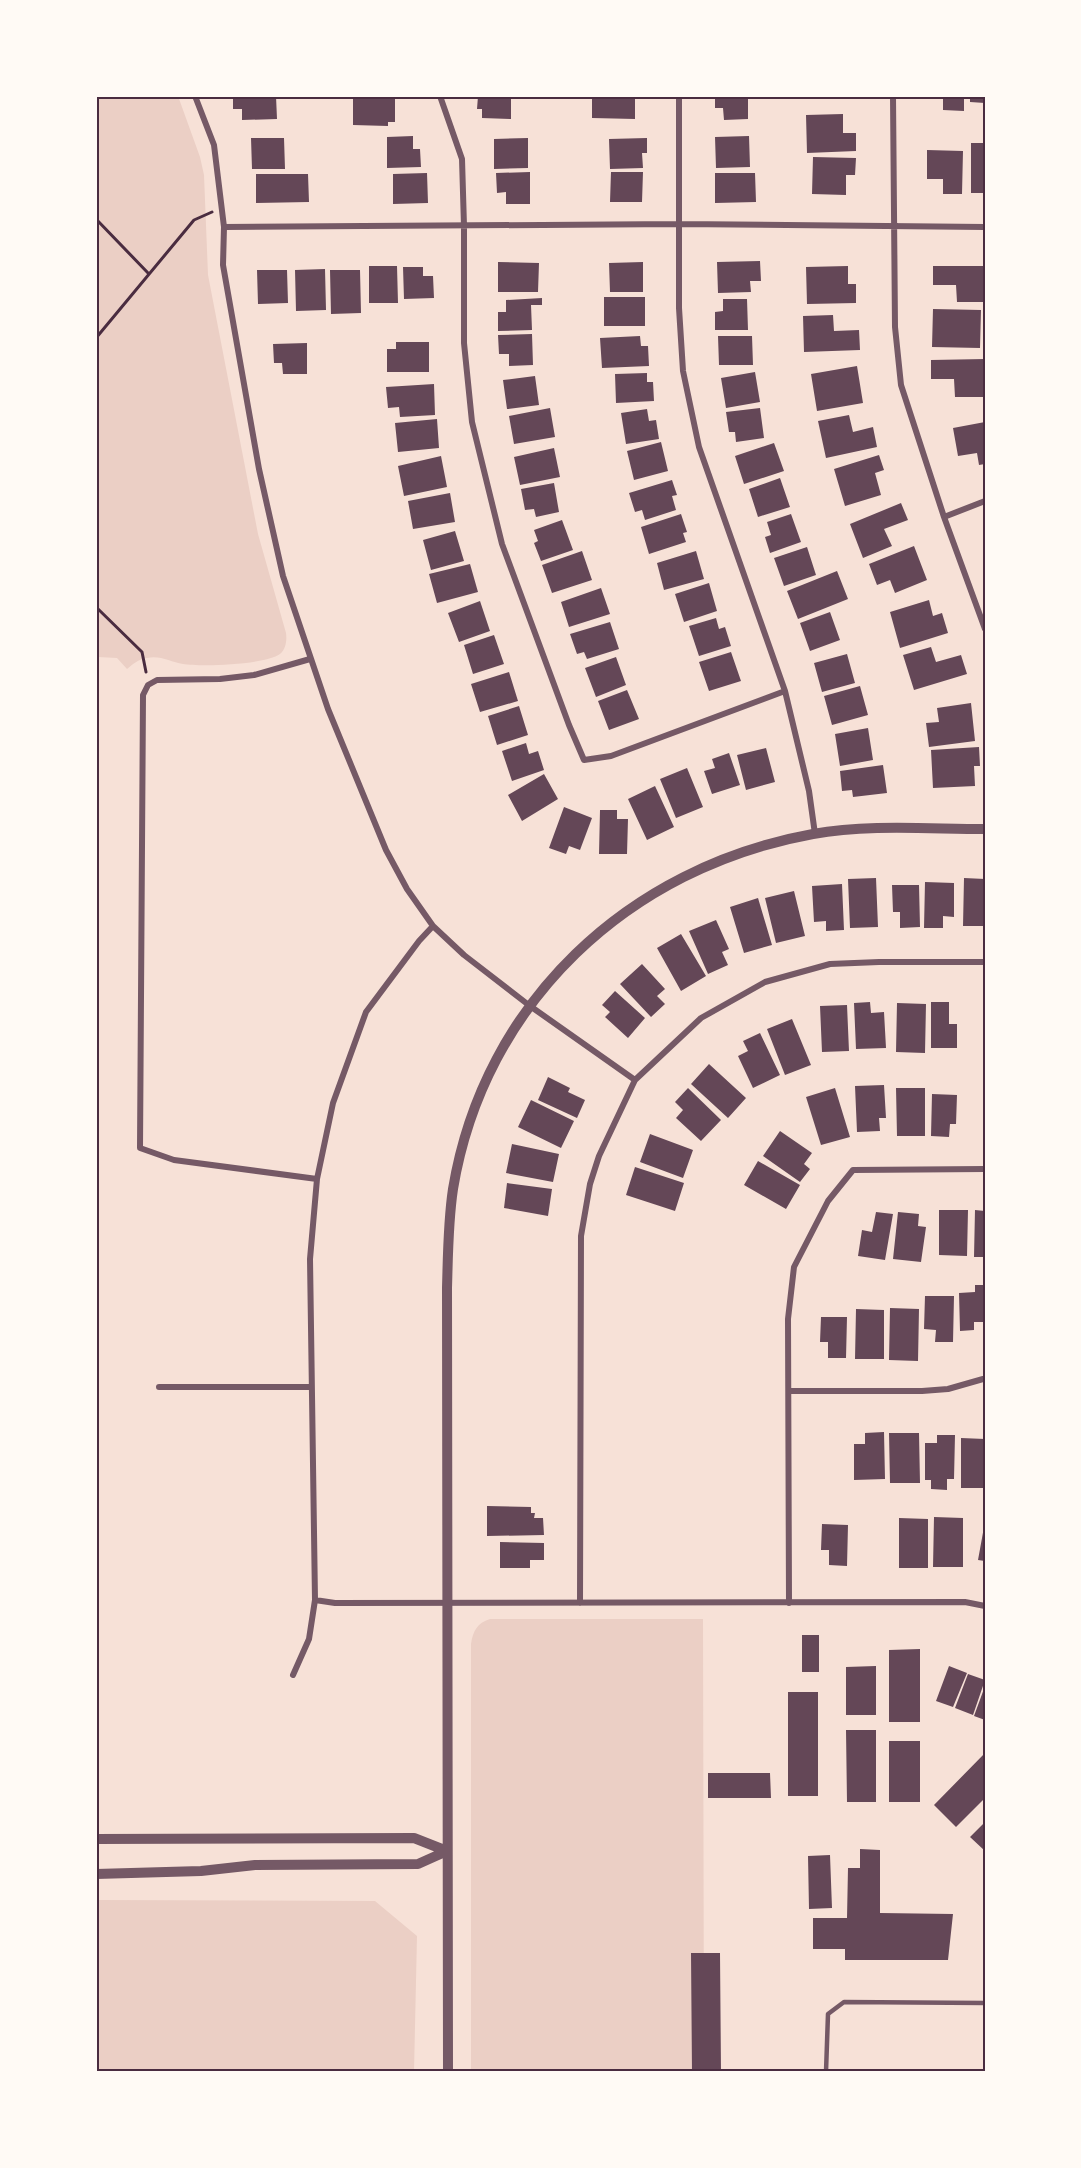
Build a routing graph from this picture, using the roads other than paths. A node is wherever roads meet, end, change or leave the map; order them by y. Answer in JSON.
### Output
{"nodes":[{"id":1,"x":195,"y":96,"type":"edge"},
{"id":2,"x":440,"y":96,"type":"edge"},
{"id":3,"x":679,"y":96,"type":"edge"},
{"id":4,"x":892,"y":96,"type":"edge"},
{"id":5,"x":679,"y":224,"type":"junction"},
{"id":6,"x":464,"y":226,"type":"junction"},
{"id":7,"x":224,"y":227,"type":"junction"},
{"id":8,"x":892,"y":227,"type":"junction"},
{"id":9,"x":985,"y":227,"type":"edge"},
{"id":10,"x":985,"y":501,"type":"edge"},
{"id":11,"x":944,"y":517,"type":"junction"},
{"id":12,"x":985,"y":629,"type":"edge"},
{"id":13,"x":310,"y":659,"type":"junction"},
{"id":14,"x":785,"y":691,"type":"junction"},
{"id":15,"x":985,"y":829,"type":"edge"},
{"id":16,"x":815,"y":834,"type":"junction"},
{"id":17,"x":433,"y":926,"type":"junction"},
{"id":18,"x":985,"y":962,"type":"edge"},
{"id":19,"x":530,"y":1006,"type":"junction"},
{"id":20,"x":634,"y":1080,"type":"junction"},
{"id":21,"x":985,"y":1169,"type":"edge"},
{"id":22,"x":316,"y":1179,"type":"junction"},
{"id":23,"x":982,"y":1379,"type":"dead end"},
{"id":24,"x":159,"y":1387,"type":"dead end"},
{"id":25,"x":311,"y":1387,"type":"junction"},
{"id":26,"x":789,"y":1391,"type":"junction"},
{"id":27,"x":315,"y":1600,"type":"junction"},
{"id":28,"x":447,"y":1603,"type":"junction"},
{"id":29,"x":580,"y":1603,"type":"junction"},
{"id":30,"x":789,"y":1603,"type":"junction"},
{"id":31,"x":985,"y":1606,"type":"edge"},
{"id":32,"x":293,"y":1675,"type":"dead end"},
{"id":33,"x":96,"y":1839,"type":"edge"},
{"id":34,"x":447,"y":1851,"type":"junction"},
{"id":35,"x":96,"y":1874,"type":"edge"},
{"id":36,"x":985,"y":2003,"type":"edge"},
{"id":37,"x":448,"y":2072,"type":"edge"},
{"id":38,"x":826,"y":2072,"type":"edge"}],
"edges":[{"from":1,"to":7,"type":"street"},
{"from":2,"to":6,"type":"street"},
{"from":3,"to":5,"type":"street"},
{"from":4,"to":8,"type":"street"},
{"from":5,"to":6,"type":"street"},
{"from":5,"to":8,"type":"street"},
{"from":5,"to":14,"type":"street"},
{"from":6,"to":7,"type":"street"},
{"from":6,"to":14,"type":"street"},
{"from":7,"to":13,"type":"street"},
{"from":8,"to":9,"type":"street"},
{"from":8,"to":11,"type":"street"},
{"from":10,"to":11,"type":"street"},
{"from":11,"to":12,"type":"street"},
{"from":13,"to":17,"type":"street"},
{"from":13,"to":22,"type":"street"},
{"from":14,"to":16,"type":"street"},
{"from":15,"to":16,"type":"street"},
{"from":16,"to":19,"type":"street"},
{"from":17,"to":19,"type":"street"},
{"from":17,"to":22,"type":"street"},
{"from":18,"to":20,"type":"street"},
{"from":19,"to":20,"type":"street"},
{"from":19,"to":28,"type":"street"},
{"from":20,"to":29,"type":"street"},
{"from":21,"to":26,"type":"street"},
{"from":22,"to":25,"type":"street"},
{"from":23,"to":26,"type":"street"},
{"from":24,"to":25,"type":"street"},
{"from":25,"to":27,"type":"street"},
{"from":26,"to":30,"type":"street"},
{"from":27,"to":28,"type":"street"},
{"from":27,"to":32,"type":"street"},
{"from":28,"to":29,"type":"street"},
{"from":28,"to":34,"type":"street"},
{"from":29,"to":30,"type":"street"},
{"from":30,"to":31,"type":"street"},
{"from":33,"to":34,"type":"street"},
{"from":34,"to":35,"type":"street"},
{"from":34,"to":37,"type":"street"},
{"from":36,"to":38,"type":"lane"}]}
